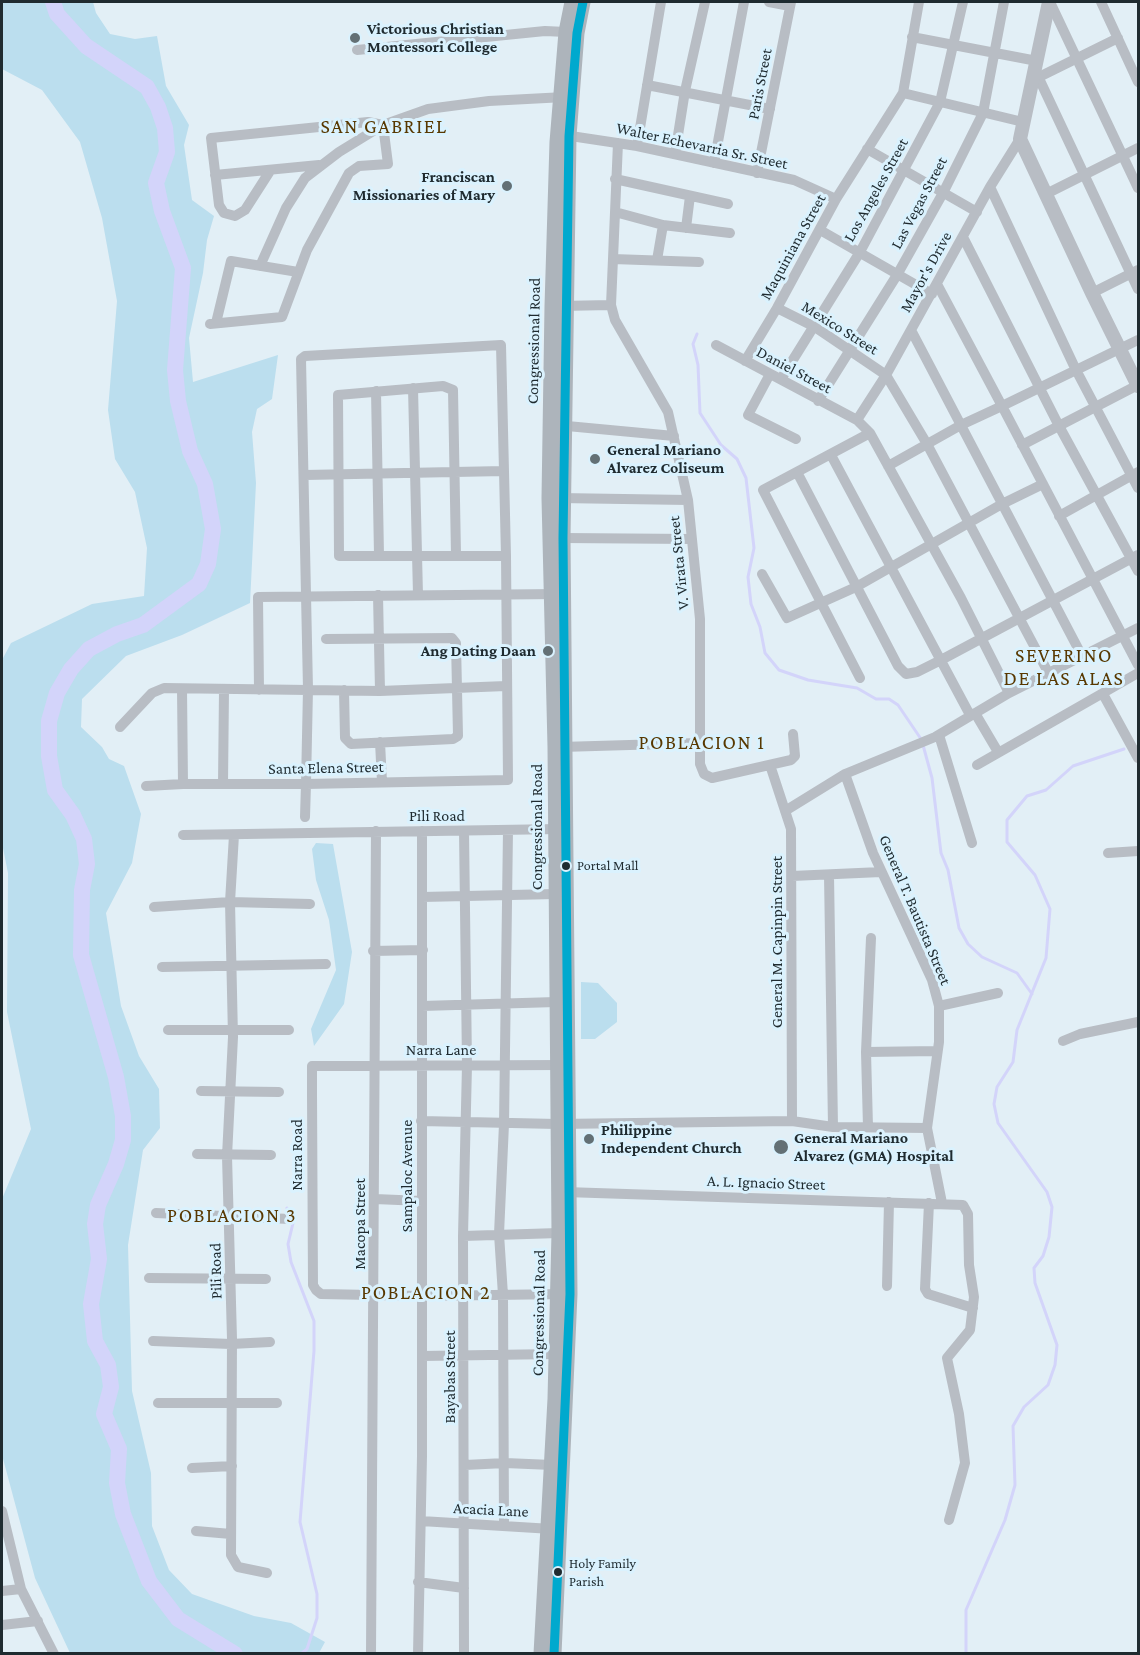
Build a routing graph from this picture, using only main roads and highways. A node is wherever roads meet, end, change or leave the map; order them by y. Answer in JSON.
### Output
{"nodes":[{"id":1,"x":572,"y":2,"type":"edge"},
{"id":2,"x":583,"y":2,"type":"edge"},
{"id":3,"x":566,"y":98,"type":"junction"},
{"id":4,"x":563,"y":135,"type":"junction"},
{"id":5,"x":557,"y":498,"type":"junction"},
{"id":6,"x":558,"y":594,"type":"junction"},
{"id":7,"x":561,"y":829,"type":"junction"},
{"id":8,"x":562,"y":932,"type":"junction"},
{"id":9,"x":563,"y":1065,"type":"junction"},
{"id":10,"x":563,"y":1192,"type":"junction"},
{"id":11,"x":564,"y":1294,"type":"junction"},
{"id":12,"x":553,"y":1529,"type":"junction"},
{"id":13,"x":541,"y":1653,"type":"edge"},
{"id":14,"x":554,"y":1653,"type":"edge"}],
"edges":[{"from":1,"to":3,"type":"main road","name":"Congressional Road"},
{"from":2,"to":3,"type":"main road","name":"Congressional Road"},
{"from":3,"to":4,"type":"main road","name":"Congressional Road"},
{"from":4,"to":5,"type":"main road","name":"Congressional Road"},
{"from":4,"to":5,"type":"main road","name":"Congressional Road"},
{"from":5,"to":6,"type":"main road","name":"Congressional Road"},
{"from":5,"to":6,"type":"main road","name":"Congressional Road"},
{"from":6,"to":7,"type":"main road","name":"Congressional Road"},
{"from":7,"to":8,"type":"main road","name":"Congressional Road"},
{"from":7,"to":8,"type":"main road","name":"Congressional Road"},
{"from":8,"to":9,"type":"main road","name":"Congressional Road"},
{"from":8,"to":9,"type":"main road","name":"Congressional Road"},
{"from":9,"to":10,"type":"main road","name":"Congressional Road"},
{"from":10,"to":11,"type":"main road","name":"Congressional Road"},
{"from":10,"to":11,"type":"main road","name":"Congressional Road"},
{"from":11,"to":12,"type":"main road","name":"Congressional Road"},
{"from":11,"to":12,"type":"main road","name":"Congressional Road"},
{"from":12,"to":13,"type":"main road","name":"Congressional Road"},
{"from":12,"to":14,"type":"main road","name":"Congressional Road"}]}
